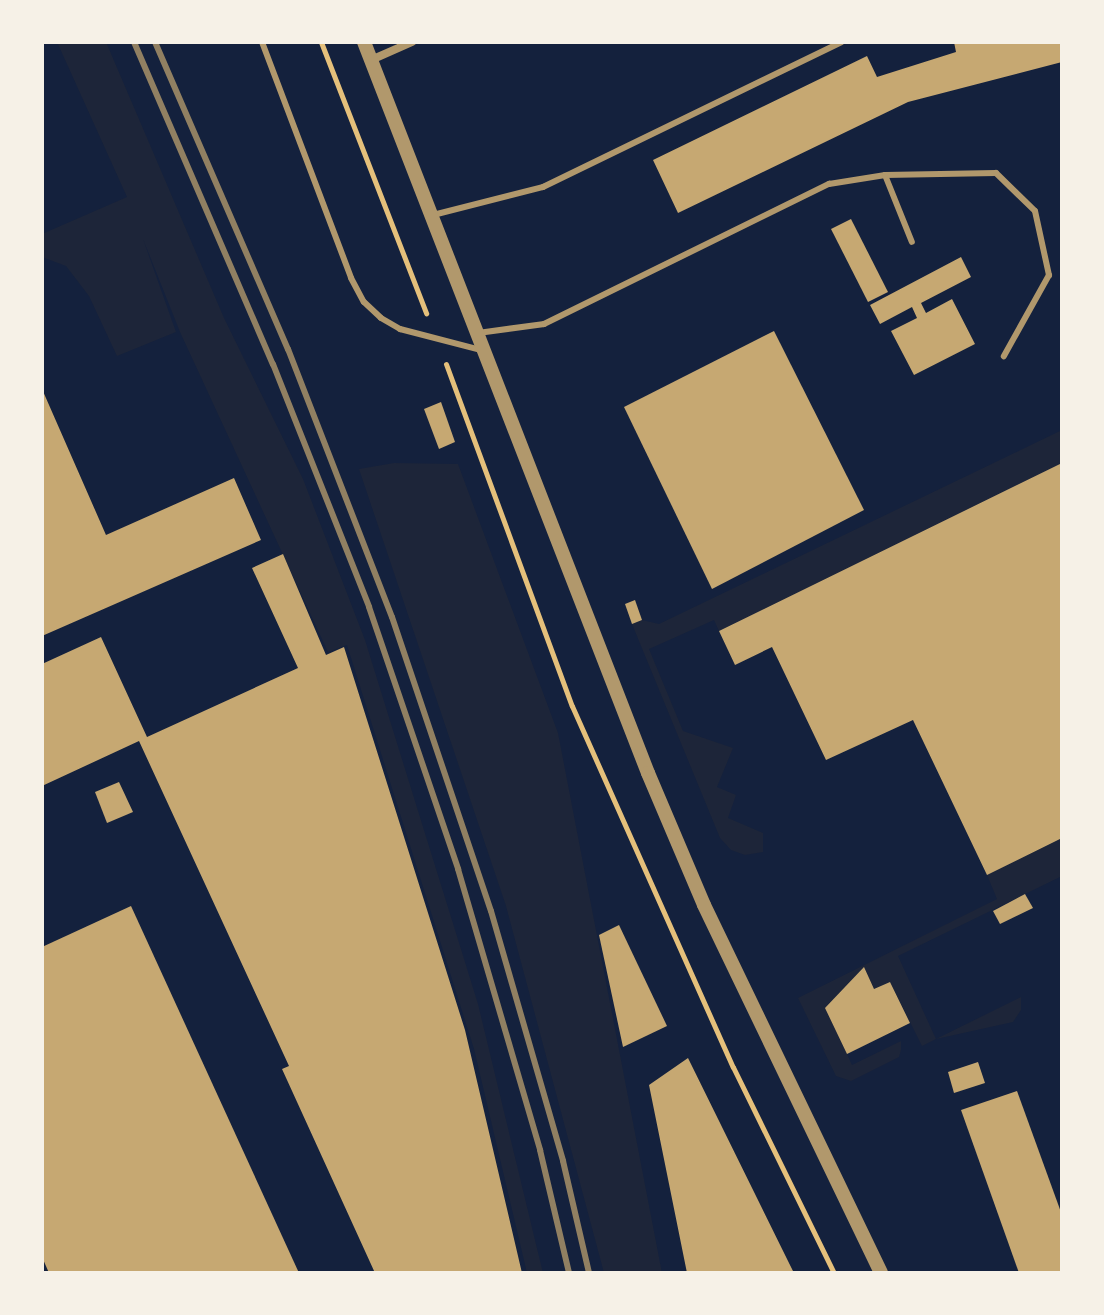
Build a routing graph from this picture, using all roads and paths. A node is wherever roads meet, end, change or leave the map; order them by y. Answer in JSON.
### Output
{"nodes":[{"id":1,"x":262,"y":42,"type":"edge"},
{"id":2,"x":321,"y":42,"type":"edge"},
{"id":3,"x":364,"y":42,"type":"edge"},
{"id":4,"x":412,"y":42,"type":"edge"},
{"id":5,"x":842,"y":42,"type":"edge"},
{"id":6,"x":371,"y":60,"type":"junction"},
{"id":7,"x":885,"y":175,"type":"junction"},
{"id":8,"x":433,"y":215,"type":"junction"},
{"id":9,"x":912,"y":242,"type":"dead end"},
{"id":10,"x":478,"y":333,"type":"junction"},
{"id":11,"x":437,"y":340,"type":"junction"},
{"id":12,"x":486,"y":352,"type":"junction"},
{"id":13,"x":1004,"y":356,"type":"dead end"},
{"id":14,"x":834,"y":1273,"type":"edge"},
{"id":15,"x":881,"y":1273,"type":"edge"}],
"edges":[{"from":1,"to":11,"type":"lane"},
{"from":2,"to":11,"type":"path"},
{"from":3,"to":6,"type":"street"},
{"from":4,"to":6,"type":"street"},
{"from":5,"to":8,"type":"lane"},
{"from":6,"to":8,"type":"street"},
{"from":7,"to":9,"type":"lane"},
{"from":7,"to":10,"type":"lane"},
{"from":7,"to":13,"type":"lane"},
{"from":8,"to":10,"type":"street"},
{"from":10,"to":12,"type":"street"},
{"from":11,"to":12,"type":"lane"},
{"from":11,"to":14,"type":"path"},
{"from":12,"to":15,"type":"street"}]}
